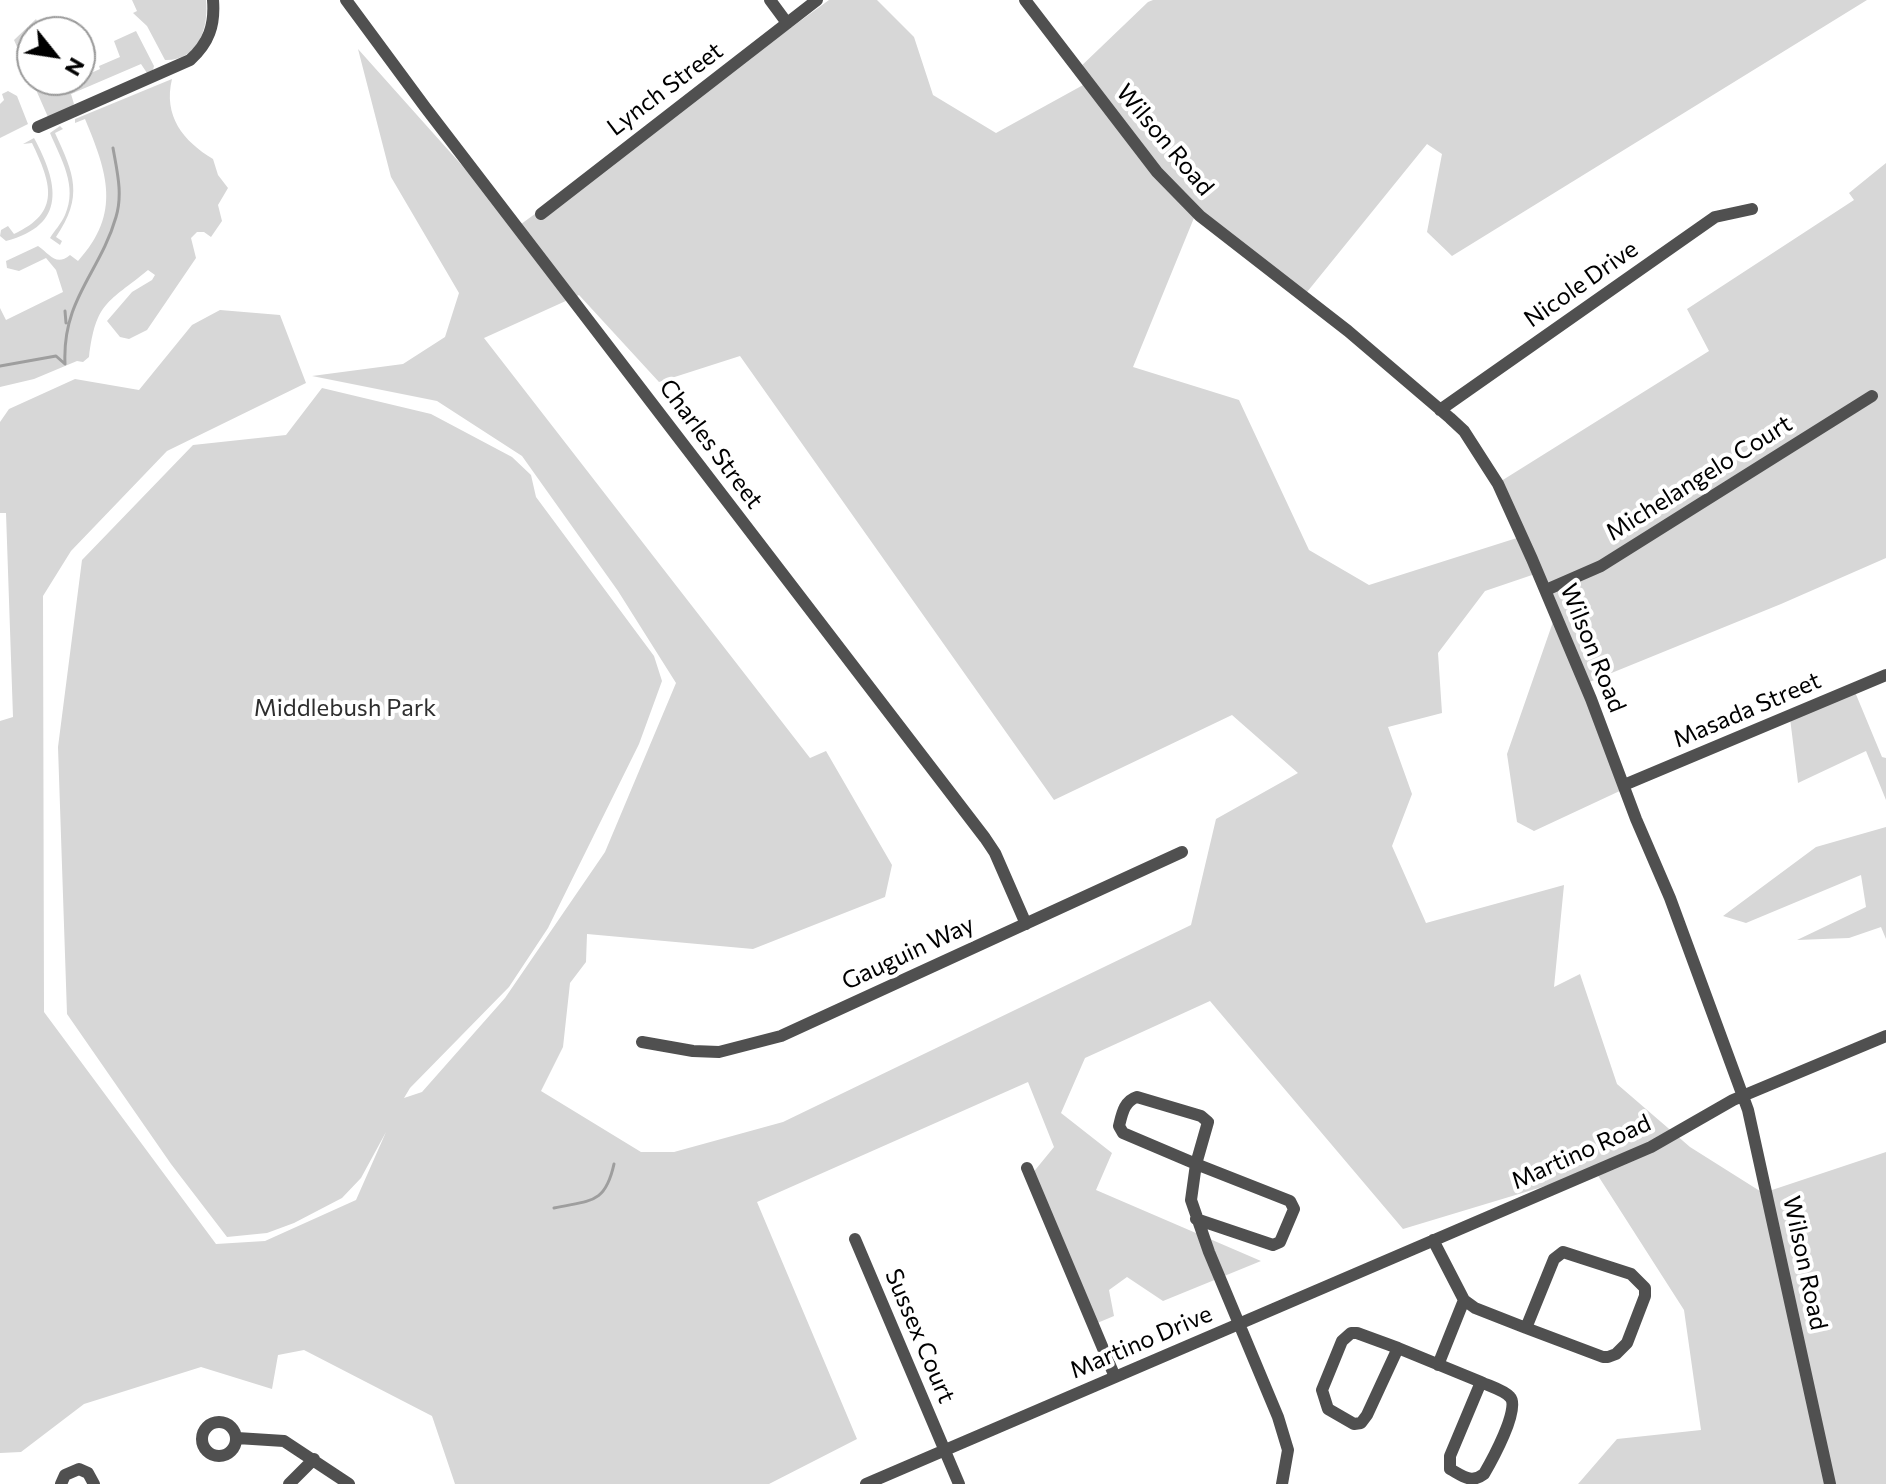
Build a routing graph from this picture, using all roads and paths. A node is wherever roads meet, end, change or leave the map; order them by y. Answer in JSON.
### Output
{"nodes":[{"id":1,"x":213,"y":0,"type":"edge"},
{"id":2,"x":346,"y":0,"type":"edge"},
{"id":3,"x":770,"y":0,"type":"edge"},
{"id":4,"x":817,"y":0,"type":"edge"},
{"id":5,"x":1025,"y":0,"type":"edge"},
{"id":6,"x":787,"y":23,"type":"junction"},
{"id":7,"x":38,"y":127,"type":"dead end"},
{"id":8,"x":1752,"y":209,"type":"dead end"},
{"id":9,"x":541,"y":214,"type":"dead end"},
{"id":10,"x":1872,"y":396,"type":"dead end"},
{"id":11,"x":1440,"y":410,"type":"junction"},
{"id":12,"x":1546,"y":590,"type":"junction"},
{"id":13,"x":1886,"y":675,"type":"edge"},
{"id":14,"x":1624,"y":785,"type":"junction"},
{"id":15,"x":1182,"y":852,"type":"dead end"},
{"id":16,"x":1026,"y":924,"type":"junction"},
{"id":17,"x":1886,"y":1036,"type":"edge"},
{"id":18,"x":642,"y":1042,"type":"dead end"},
{"id":19,"x":1742,"y":1096,"type":"junction"},
{"id":20,"x":1196,"y":1164,"type":"junction"},
{"id":21,"x":1027,"y":1168,"type":"dead end"},
{"id":22,"x":1196,"y":1219,"type":"junction"},
{"id":23,"x":855,"y":1239,"type":"dead end"},
{"id":24,"x":1433,"y":1240,"type":"junction"},
{"id":25,"x":1464,"y":1300,"type":"junction"},
{"id":26,"x":1240,"y":1323,"type":"junction"},
{"id":27,"x":1526,"y":1328,"type":"junction"},
{"id":28,"x":1398,"y":1348,"type":"junction"},
{"id":29,"x":1438,"y":1365,"type":"junction"},
{"id":30,"x":1115,"y":1377,"type":"junction"},
{"id":31,"x":1481,"y":1382,"type":"junction"},
{"id":32,"x":237,"y":1438,"type":"dead end"},
{"id":33,"x":945,"y":1450,"type":"junction"},
{"id":34,"x":314,"y":1459,"type":"junction"},
{"id":35,"x":61,"y":1484,"type":"edge"},
{"id":36,"x":94,"y":1484,"type":"edge"},
{"id":37,"x":289,"y":1484,"type":"edge"},
{"id":38,"x":349,"y":1484,"type":"edge"},
{"id":39,"x":866,"y":1484,"type":"edge"},
{"id":40,"x":959,"y":1484,"type":"edge"},
{"id":41,"x":1282,"y":1484,"type":"edge"},
{"id":42,"x":1830,"y":1484,"type":"edge"}],
"edges":[{"from":1,"to":7,"type":"street"},
{"from":2,"to":16,"type":"street","name":"Charles Street"},
{"from":3,"to":6,"type":"street"},
{"from":4,"to":6,"type":"street","name":"Lynch Street"},
{"from":5,"to":11,"type":"street","name":"Wilson Road"},
{"from":6,"to":9,"type":"street","name":"Lynch Street"},
{"from":8,"to":11,"type":"street","name":"Nicole Drive"},
{"from":10,"to":12,"type":"street","name":"Michelangelo Court"},
{"from":11,"to":12,"type":"street","name":"Wilson Road"},
{"from":12,"to":14,"type":"street","name":"Wilson Road"},
{"from":13,"to":14,"type":"street","name":"Masada Street"},
{"from":14,"to":19,"type":"street","name":"Wilson Road"},
{"from":15,"to":16,"type":"street","name":"Gauguin Way"},
{"from":16,"to":18,"type":"street","name":"Gauguin Way"},
{"from":17,"to":19,"type":"street","name":"Martino Road"},
{"from":19,"to":24,"type":"street","name":"Martino Road"},
{"from":19,"to":42,"type":"street","name":"Wilson Road"},
{"from":20,"to":20,"type":"street"},
{"from":20,"to":22,"type":"street"},
{"from":20,"to":22,"type":"street"},
{"from":21,"to":30,"type":"street"},
{"from":22,"to":26,"type":"street"},
{"from":23,"to":33,"type":"street","name":"Sussex Court"},
{"from":24,"to":25,"type":"street"},
{"from":24,"to":26,"type":"street","name":"Martino Drive"},
{"from":25,"to":27,"type":"street"},
{"from":25,"to":29,"type":"street"},
{"from":26,"to":30,"type":"street","name":"Martino Drive"},
{"from":26,"to":41,"type":"street"},
{"from":27,"to":27,"type":"street"},
{"from":28,"to":28,"type":"street"},
{"from":28,"to":29,"type":"street"},
{"from":29,"to":31,"type":"street"},
{"from":30,"to":33,"type":"street","name":"Martino Drive"},
{"from":31,"to":31,"type":"street"},
{"from":32,"to":34,"type":"street"},
{"from":33,"to":39,"type":"street","name":"Martino Drive"},
{"from":33,"to":40,"type":"street","name":"Sussex Court"},
{"from":34,"to":37,"type":"street"},
{"from":34,"to":38,"type":"street"},
{"from":35,"to":36,"type":"street"}]}
